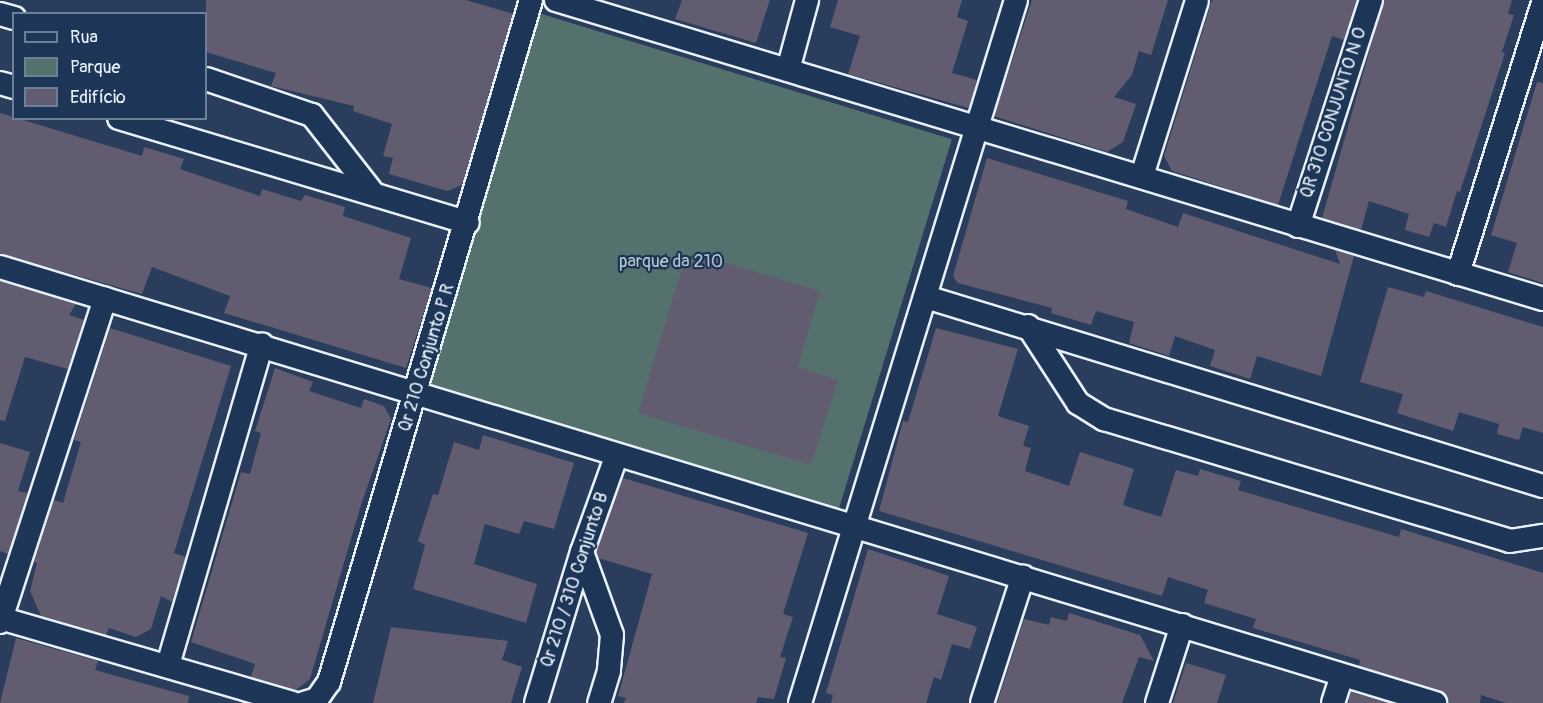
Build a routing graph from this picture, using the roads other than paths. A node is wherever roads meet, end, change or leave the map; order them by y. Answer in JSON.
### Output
{"nodes":[{"id":1,"x":531,"y":0,"type":"edge"},
{"id":2,"x":556,"y":0,"type":"edge"},
{"id":3,"x":807,"y":0,"type":"edge"},
{"id":4,"x":1016,"y":0,"type":"edge"},
{"id":5,"x":1197,"y":0,"type":"edge"},
{"id":6,"x":1371,"y":0,"type":"edge"},
{"id":7,"x":1543,"y":3,"type":"edge"},
{"id":8,"x":788,"y":70,"type":"junction"},
{"id":9,"x":207,"y":79,"type":"edge"},
{"id":10,"x":126,"y":120,"type":"edge"},
{"id":11,"x":976,"y":130,"type":"junction"},
{"id":12,"x":1142,"y":176,"type":"junction"},
{"id":13,"x":373,"y":194,"type":"junction"},
{"id":14,"x":468,"y":223,"type":"junction"},
{"id":15,"x":1298,"y":226,"type":"junction"},
{"id":16,"x":0,"y":267,"type":"edge"},
{"id":17,"x":1458,"y":274,"type":"junction"},
{"id":18,"x":926,"y":297,"type":"junction"},
{"id":19,"x":105,"y":299,"type":"junction"},
{"id":20,"x":1543,"y":299,"type":"edge"},
{"id":21,"x":1028,"y":326,"type":"junction"},
{"id":22,"x":262,"y":344,"type":"junction"},
{"id":23,"x":416,"y":393,"type":"junction"},
{"id":24,"x":616,"y":457,"type":"junction"},
{"id":25,"x":1543,"y":486,"type":"edge"},
{"id":26,"x":853,"y":528,"type":"junction"},
{"id":27,"x":1543,"y":536,"type":"edge"},
{"id":28,"x":582,"y":552,"type":"junction"},
{"id":29,"x":1023,"y":576,"type":"junction"},
{"id":30,"x":0,"y":619,"type":"edge"},
{"id":31,"x":1182,"y":625,"type":"junction"},
{"id":32,"x":168,"y":665,"type":"junction"},
{"id":33,"x":1342,"y":675,"type":"junction"},
{"id":34,"x":292,"y":703,"type":"edge"},
{"id":35,"x":304,"y":703,"type":"edge"},
{"id":36,"x":536,"y":703,"type":"edge"},
{"id":37,"x":599,"y":703,"type":"edge"},
{"id":38,"x":800,"y":703,"type":"edge"},
{"id":39,"x":982,"y":703,"type":"edge"},
{"id":40,"x":1156,"y":703,"type":"edge"},
{"id":41,"x":1333,"y":703,"type":"edge"},
{"id":42,"x":1435,"y":703,"type":"edge"}],
"edges":[{"from":1,"to":14,"type":"street","name":"Qr 210 Conjunto P R"},
{"from":2,"to":8,"type":"street"},
{"from":3,"to":8,"type":"street"},
{"from":4,"to":11,"type":"street"},
{"from":5,"to":12,"type":"street"},
{"from":6,"to":15,"type":"street","name":"QR 310 CONJUNTO N O"},
{"from":7,"to":17,"type":"street"},
{"from":8,"to":11,"type":"street"},
{"from":9,"to":13,"type":"street"},
{"from":10,"to":13,"type":"street"},
{"from":11,"to":12,"type":"street"},
{"from":11,"to":18,"type":"street"},
{"from":12,"to":15,"type":"street"},
{"from":13,"to":14,"type":"street"},
{"from":14,"to":23,"type":"street","name":"Qr 210 Conjunto P R"},
{"from":15,"to":17,"type":"street"},
{"from":16,"to":19,"type":"street"},
{"from":17,"to":20,"type":"street"},
{"from":18,"to":21,"type":"street"},
{"from":18,"to":26,"type":"street"},
{"from":19,"to":22,"type":"street"},
{"from":19,"to":30,"type":"street"},
{"from":21,"to":25,"type":"street"},
{"from":21,"to":27,"type":"street"},
{"from":22,"to":23,"type":"street"},
{"from":22,"to":32,"type":"street"},
{"from":23,"to":24,"type":"street"},
{"from":23,"to":35,"type":"street","name":"Qr 210 Conjunto P R"},
{"from":24,"to":26,"type":"street"},
{"from":24,"to":28,"type":"street","name":"Qr 210 / 310 Conjunto B"},
{"from":26,"to":29,"type":"street"},
{"from":26,"to":38,"type":"street"},
{"from":28,"to":36,"type":"street","name":"Qr 210 / 310 Conjunto B"},
{"from":28,"to":37,"type":"street"},
{"from":29,"to":31,"type":"street"},
{"from":29,"to":39,"type":"street"},
{"from":30,"to":32,"type":"street"},
{"from":31,"to":33,"type":"street"},
{"from":31,"to":40,"type":"street"},
{"from":32,"to":34,"type":"street"},
{"from":33,"to":41,"type":"street"},
{"from":33,"to":42,"type":"street"}]}
